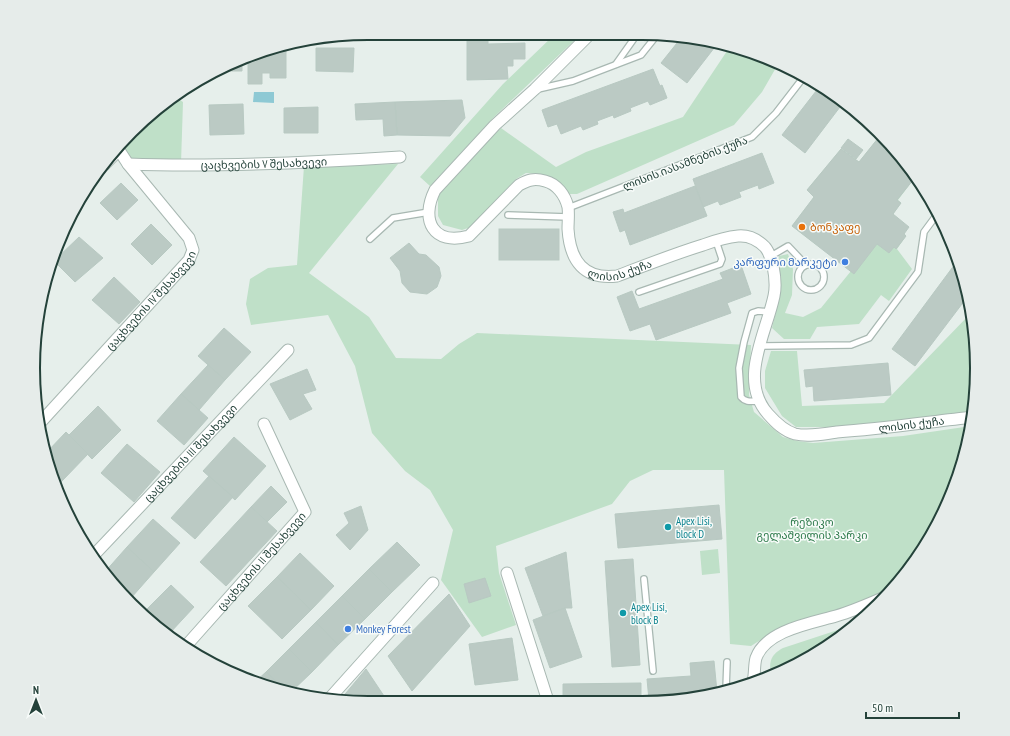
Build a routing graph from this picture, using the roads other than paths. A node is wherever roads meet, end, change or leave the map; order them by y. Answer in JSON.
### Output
{"nodes":[{"id":1,"x":584,"y":40,"type":"edge"},
{"id":2,"x":633,"y":40,"type":"edge"},
{"id":3,"x":653,"y":41,"type":"edge"},
{"id":4,"x":616,"y":65,"type":"junction"},
{"id":5,"x":801,"y":81,"type":"edge"},
{"id":6,"x":535,"y":89,"type":"junction"},
{"id":7,"x":121,"y":152,"type":"edge"},
{"id":8,"x":400,"y":157,"type":"dead end"},
{"id":9,"x":128,"y":164,"type":"junction"},
{"id":10,"x":429,"y":212,"type":"junction"},
{"id":11,"x":568,"y":212,"type":"junction"},
{"id":12,"x":508,"y":215,"type":"dead end"},
{"id":13,"x":934,"y":219,"type":"edge"},
{"id":14,"x":370,"y":239,"type":"dead end"},
{"id":15,"x":716,"y":241,"type":"junction"},
{"id":16,"x":771,"y":256,"type":"junction"},
{"id":17,"x":806,"y":265,"type":"junction"},
{"id":18,"x":639,"y":292,"type":"dead end"},
{"id":19,"x":769,"y":312,"type":"junction"},
{"id":20,"x":759,"y":346,"type":"junction"},
{"id":21,"x":288,"y":350,"type":"dead end"},
{"id":22,"x":759,"y":401,"type":"junction"},
{"id":23,"x":44,"y":418,"type":"edge"},
{"id":24,"x":966,"y":418,"type":"edge"},
{"id":25,"x":264,"y":424,"type":"dead end"},
{"id":26,"x":97,"y":552,"type":"edge"},
{"id":27,"x":507,"y":573,"type":"dead end"},
{"id":28,"x":644,"y":579,"type":"dead end"},
{"id":29,"x":433,"y":583,"type":"dead end"},
{"id":30,"x":870,"y":604,"type":"edge"},
{"id":31,"x":189,"y":643,"type":"edge"},
{"id":32,"x":727,"y":662,"type":"dead end"},
{"id":33,"x":652,"y":670,"type":"dead end"},
{"id":34,"x":756,"y":676,"type":"edge"},
{"id":35,"x":726,"y":685,"type":"edge"},
{"id":36,"x":334,"y":694,"type":"edge"},
{"id":37,"x":546,"y":696,"type":"edge"}],
"edges":[{"from":1,"to":6,"type":"street"},
{"from":2,"to":4,"type":"lane"},
{"from":3,"to":4,"type":"lane"},
{"from":4,"to":6,"type":"lane"},
{"from":5,"to":11,"type":"lane","name":"ლისის იასამნების ქუჩა"},
{"from":6,"to":10,"type":"street"},
{"from":7,"to":9,"type":"street","name":"ცაცხვების IV შესახვევი"},
{"from":8,"to":9,"type":"street","name":"ცაცხვების V შესახვევი"},
{"from":9,"to":23,"type":"street","name":"ცაცხვების IV შესახვევი"},
{"from":10,"to":11,"type":"street","name":"ლისის ქუჩა"},
{"from":10,"to":14,"type":"lane"},
{"from":11,"to":12,"type":"lane"},
{"from":11,"to":15,"type":"street","name":"ლისის ქუჩა"},
{"from":13,"to":20,"type":"lane"},
{"from":15,"to":16,"type":"street","name":"ლისის ქუჩა"},
{"from":15,"to":18,"type":"lane"},
{"from":16,"to":17,"type":"lane"},
{"from":16,"to":19,"type":"street","name":"ლისის ქუჩა"},
{"from":17,"to":17,"type":"lane"},
{"from":19,"to":20,"type":"street","name":"ლისის ქუჩა"},
{"from":19,"to":22,"type":"lane"},
{"from":20,"to":22,"type":"street","name":"ლისის ქუჩა"},
{"from":21,"to":26,"type":"street","name":"ცაცხვების III შესახვევი"},
{"from":22,"to":24,"type":"street","name":"ლისის ქუჩა"},
{"from":25,"to":31,"type":"street","name":"ცაცხვების II შესახვევი"},
{"from":27,"to":37,"type":"street"},
{"from":28,"to":33,"type":"lane"},
{"from":29,"to":36,"type":"street"},
{"from":30,"to":34,"type":"street"},
{"from":32,"to":35,"type":"lane"}]}
